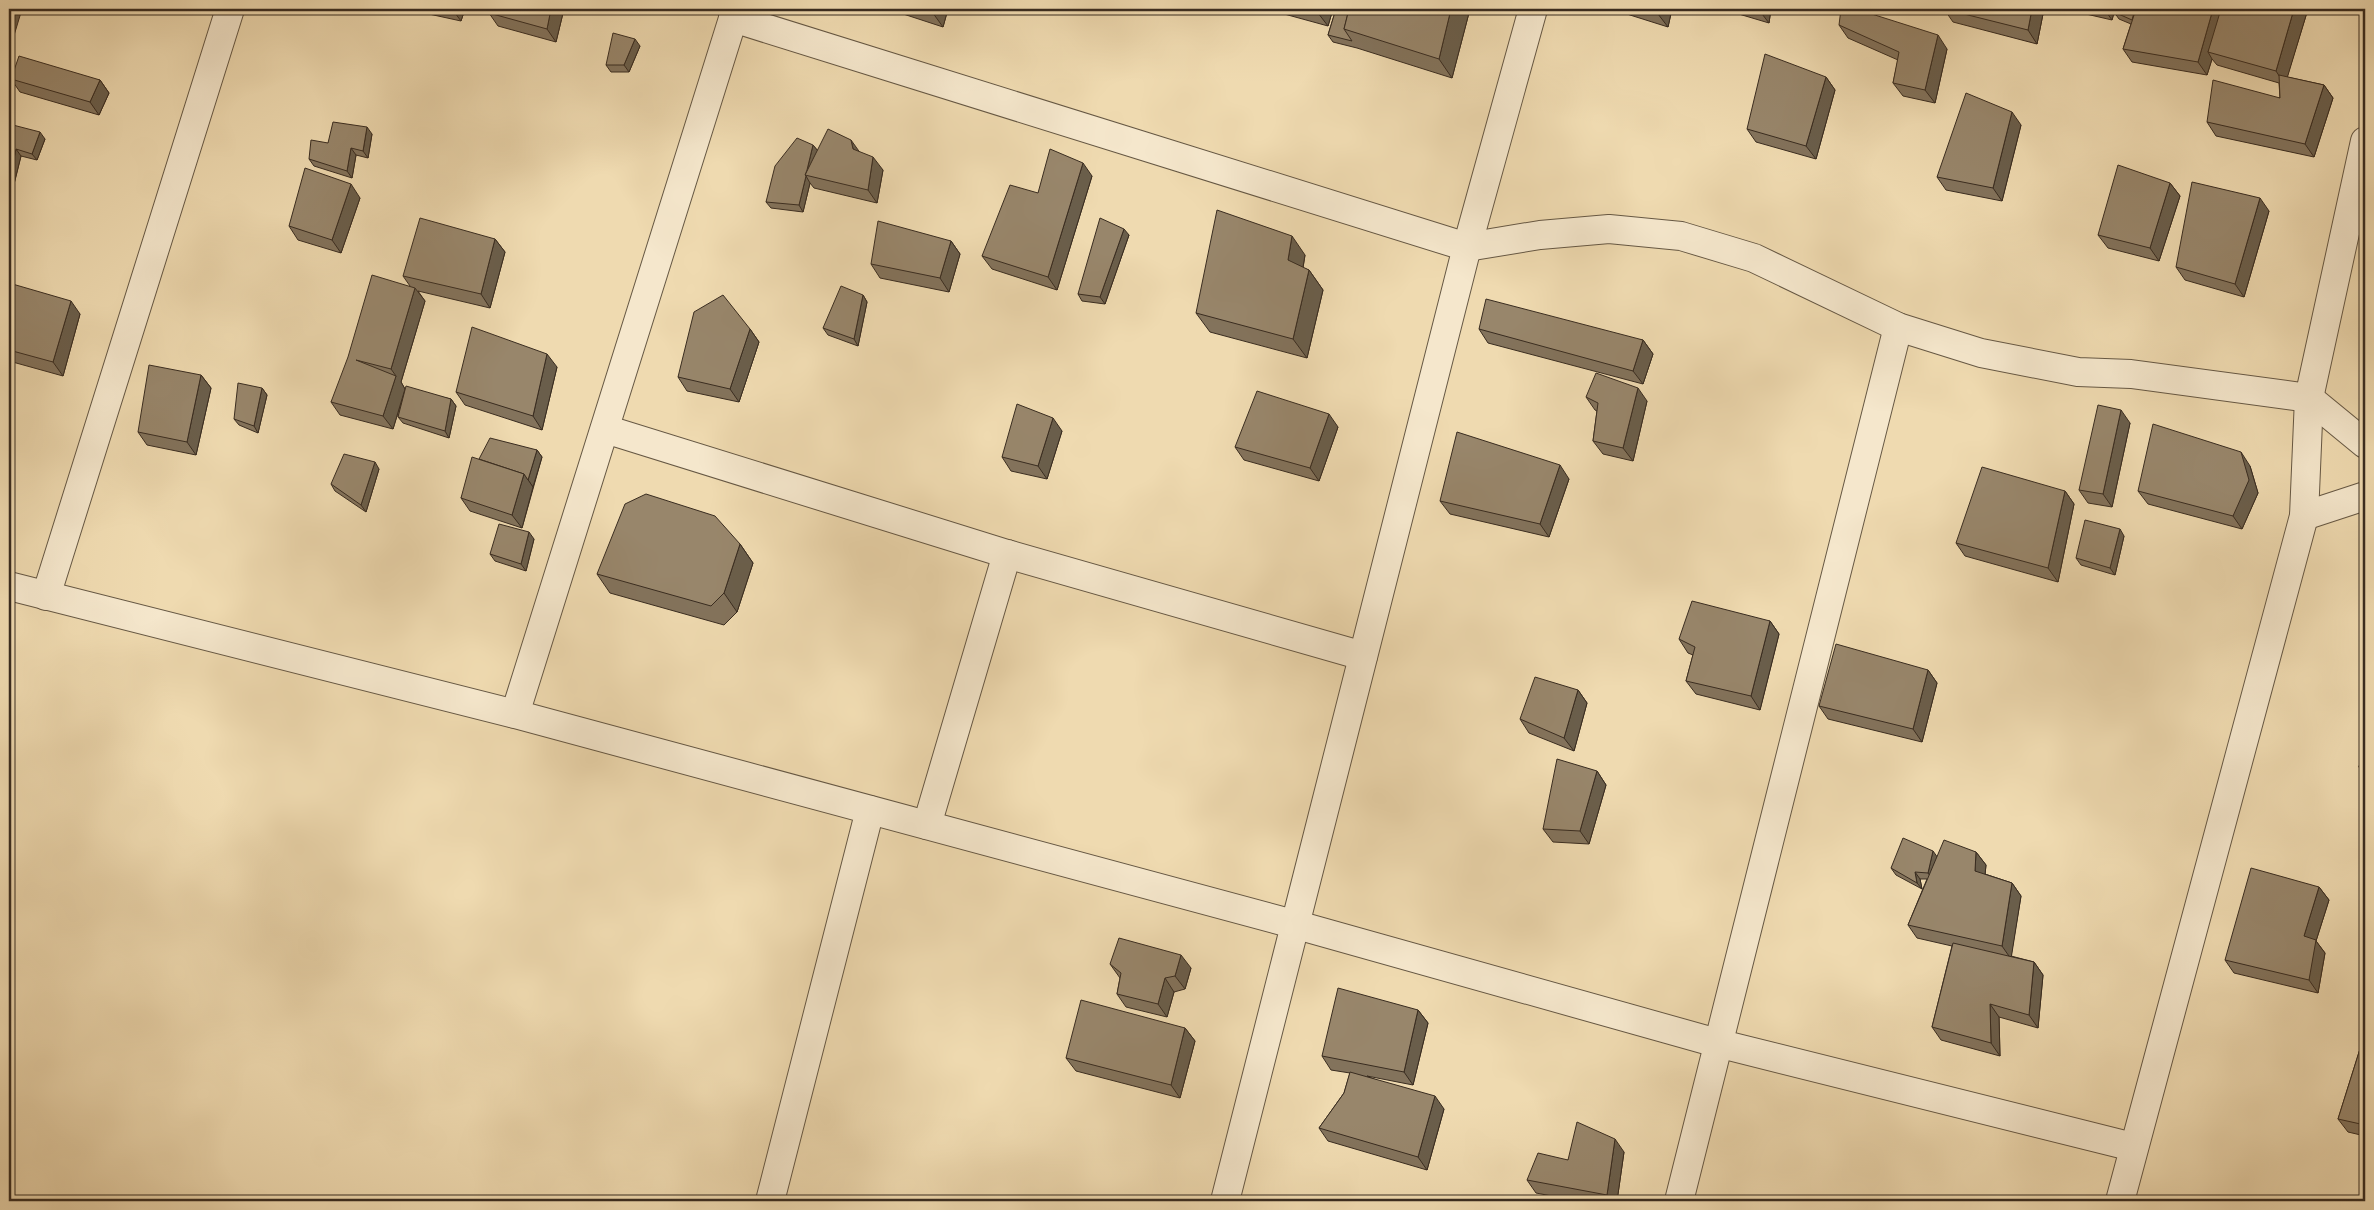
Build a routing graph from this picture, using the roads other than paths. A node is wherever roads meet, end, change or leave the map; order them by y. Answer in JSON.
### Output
{"nodes":[{"id":1,"x":230,"y":9,"type":"edge"},
{"id":2,"x":1533,"y":9,"type":"edge"},
{"id":3,"x":735,"y":13,"type":"edge"},
{"id":4,"x":2365,"y":141,"type":"edge"},
{"id":5,"x":1467,"y":247,"type":"junction"},
{"id":6,"x":1898,"y":327,"type":"junction"},
{"id":7,"x":2309,"y":398,"type":"junction"},
{"id":8,"x":605,"y":429,"type":"junction"},
{"id":9,"x":2365,"y":444,"type":"edge"},
{"id":10,"x":2365,"y":496,"type":"edge"},
{"id":11,"x":2304,"y":516,"type":"junction"},
{"id":12,"x":1007,"y":554,"type":"junction"},
{"id":13,"x":9,"y":586,"type":"edge"},
{"id":14,"x":46,"y":596,"type":"junction"},
{"id":15,"x":1363,"y":656,"type":"junction"},
{"id":16,"x":515,"y":714,"type":"junction"},
{"id":17,"x":870,"y":810,"type":"junction"},
{"id":18,"x":928,"y":826,"type":"junction"},
{"id":19,"x":1296,"y":925,"type":"junction"},
{"id":20,"x":1717,"y":1043,"type":"junction"},
{"id":21,"x":2133,"y":1147,"type":"junction"},
{"id":22,"x":770,"y":1201,"type":"edge"},
{"id":23,"x":1225,"y":1201,"type":"edge"},
{"id":24,"x":1678,"y":1201,"type":"edge"},
{"id":25,"x":2120,"y":1201,"type":"edge"}],
"edges":[{"from":1,"to":14,"type":"street"},
{"from":2,"to":5,"type":"street"},
{"from":3,"to":5,"type":"street"},
{"from":3,"to":8,"type":"street"},
{"from":4,"to":7,"type":"street"},
{"from":5,"to":6,"type":"street"},
{"from":5,"to":15,"type":"street"},
{"from":6,"to":7,"type":"street"},
{"from":6,"to":20,"type":"street"},
{"from":7,"to":9,"type":"street"},
{"from":7,"to":11,"type":"street"},
{"from":8,"to":12,"type":"street"},
{"from":8,"to":16,"type":"street"},
{"from":10,"to":11,"type":"street"},
{"from":11,"to":21,"type":"street"},
{"from":12,"to":15,"type":"street"},
{"from":12,"to":18,"type":"street"},
{"from":13,"to":14,"type":"street"},
{"from":14,"to":16,"type":"street"},
{"from":15,"to":19,"type":"street"},
{"from":16,"to":17,"type":"street"},
{"from":17,"to":18,"type":"street"},
{"from":17,"to":22,"type":"street"},
{"from":18,"to":19,"type":"street"},
{"from":19,"to":20,"type":"street"},
{"from":19,"to":23,"type":"street"},
{"from":20,"to":21,"type":"street"},
{"from":20,"to":24,"type":"street"},
{"from":21,"to":25,"type":"street"}]}
